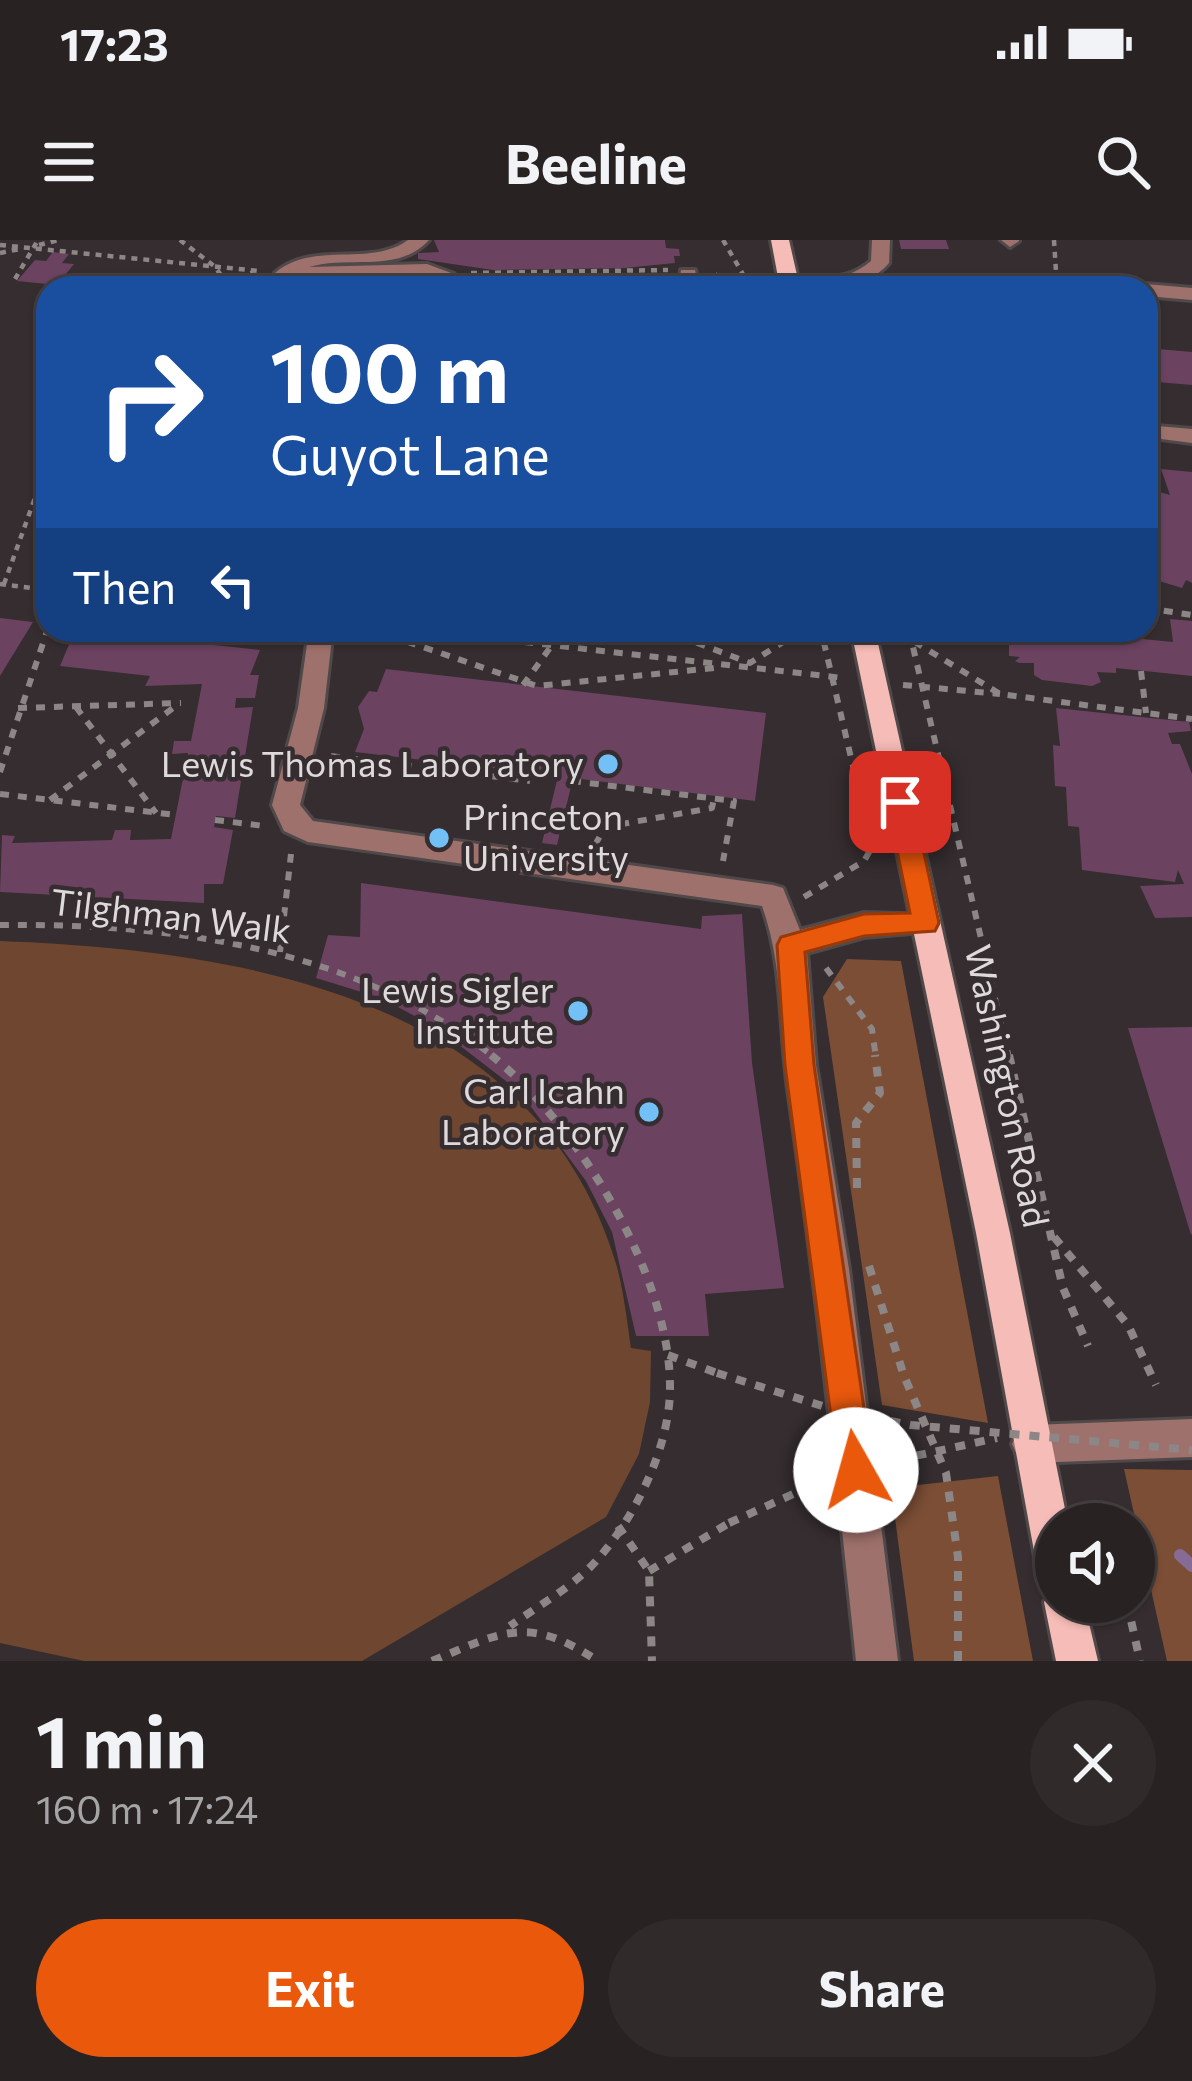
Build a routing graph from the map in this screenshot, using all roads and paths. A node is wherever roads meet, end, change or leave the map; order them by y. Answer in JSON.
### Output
{"nodes":[{"id":1,"x":38,"y":240,"type":"edge"},
{"id":2,"x":58,"y":240,"type":"edge"},
{"id":3,"x":86,"y":240,"type":"edge"},
{"id":4,"x":180,"y":240,"type":"edge"},
{"id":5,"x":420,"y":240,"type":"edge"},
{"id":6,"x":723,"y":240,"type":"edge"},
{"id":7,"x":780,"y":240,"type":"edge"},
{"id":8,"x":881,"y":240,"type":"edge"},
{"id":9,"x":1054,"y":240,"type":"edge"},
{"id":10,"x":0,"y":244,"type":"edge"},
{"id":11,"x":33,"y":247,"type":"junction"},
{"id":12,"x":78,"y":251,"type":"junction"},
{"id":13,"x":0,"y":253,"type":"edge"},
{"id":14,"x":214,"y":266,"type":"junction"},
{"id":15,"x":256,"y":270,"type":"junction"},
{"id":16,"x":711,"y":270,"type":"dead end"},
{"id":17,"x":285,"y":273,"type":"junction"},
{"id":18,"x":222,"y":276,"type":"edge"},
{"id":19,"x":247,"y":276,"type":"edge"},
{"id":20,"x":441,"y":276,"type":"edge"},
{"id":21,"x":717,"y":276,"type":"edge"},
{"id":22,"x":744,"y":276,"type":"edge"},
{"id":23,"x":787,"y":276,"type":"edge"},
{"id":24,"x":865,"y":276,"type":"edge"},
{"id":25,"x":1056,"y":276,"type":"edge"},
{"id":26,"x":15,"y":279,"type":"dead end"},
{"id":27,"x":1158,"y":291,"type":"edge"},
{"id":28,"x":1192,"y":294,"type":"edge"},
{"id":29,"x":1158,"y":432,"type":"edge"},
{"id":30,"x":1192,"y":436,"type":"edge"},
{"id":31,"x":36,"y":495,"type":"edge"},
{"id":32,"x":2,"y":584,"type":"edge"},
{"id":33,"x":36,"y":588,"type":"edge"},
{"id":34,"x":1158,"y":610,"type":"edge"},
{"id":35,"x":1192,"y":615,"type":"edge"},
{"id":36,"x":45,"y":642,"type":"edge"},
{"id":37,"x":319,"y":642,"type":"edge"},
{"id":38,"x":406,"y":642,"type":"edge"},
{"id":39,"x":521,"y":642,"type":"edge"},
{"id":40,"x":551,"y":642,"type":"edge"},
{"id":41,"x":691,"y":642,"type":"edge"},
{"id":42,"x":785,"y":642,"type":"edge"},
{"id":43,"x":824,"y":642,"type":"edge"},
{"id":44,"x":866,"y":642,"type":"edge"},
{"id":45,"x":912,"y":642,"type":"edge"},
{"id":46,"x":922,"y":642,"type":"edge"},
{"id":47,"x":530,"y":643,"type":"joint"},
{"id":48,"x":548,"y":645,"type":"junction"},
{"id":49,"x":729,"y":666,"type":"junction"},
{"id":50,"x":750,"y":666,"type":"junction"},
{"id":51,"x":1141,"y":671,"type":"dead end"},
{"id":52,"x":831,"y":677,"type":"junction"},
{"id":53,"x":523,"y":685,"type":"junction"},
{"id":54,"x":921,"y":686,"type":"junction"},
{"id":55,"x":1000,"y":694,"type":"junction"},
{"id":56,"x":76,"y":707,"type":"junction"},
{"id":57,"x":18,"y":708,"type":"junction"},
{"id":58,"x":1146,"y":713,"type":"junction"},
{"id":59,"x":1192,"y":719,"type":"edge"},
{"id":60,"x":298,"y":752,"type":"junction"},
{"id":61,"x":110,"y":753,"type":"junction"},
{"id":62,"x":0,"y":772,"type":"edge"},
{"id":63,"x":530,"y":781,"type":"dead end"},
{"id":64,"x":572,"y":781,"type":"dead end"},
{"id":65,"x":0,"y":794,"type":"edge"},
{"id":66,"x":714,"y":798,"type":"junction"},
{"id":67,"x":50,"y":800,"type":"junction"},
{"id":68,"x":156,"y":813,"type":"junction"},
{"id":69,"x":176,"y":815,"type":"dead end"},
{"id":70,"x":215,"y":820,"type":"dead end"},
{"id":71,"x":272,"y":827,"type":"dead end"},
{"id":72,"x":292,"y":842,"type":"dead end"},
{"id":73,"x":587,"y":870,"type":"junction"},
{"id":74,"x":718,"y":888,"type":"junction"},
{"id":75,"x":800,"y":899,"type":"dead end"},
{"id":76,"x":925,"y":923,"type":"junction"},
{"id":77,"x":0,"y":925,"type":"edge"},
{"id":78,"x":790,"y":945,"type":"junction"},
{"id":79,"x":280,"y":952,"type":"junction"},
{"id":80,"x":826,"y":968,"type":"dead end"},
{"id":81,"x":859,"y":1202,"type":"dead end"},
{"id":82,"x":1051,"y":1235,"type":"junction"},
{"id":83,"x":866,"y":1256,"type":"dead end"},
{"id":84,"x":1088,"y":1346,"type":"dead end"},
{"id":85,"x":668,"y":1354,"type":"junction"},
{"id":86,"x":1156,"y":1385,"type":"dead end"},
{"id":87,"x":1192,"y":1438,"type":"edge"},
{"id":88,"x":1035,"y":1439,"type":"junction"},
{"id":89,"x":1192,"y":1450,"type":"edge"},
{"id":90,"x":1046,"y":1503,"type":"edge"},
{"id":91,"x":618,"y":1526,"type":"junction"},
{"id":92,"x":649,"y":1571,"type":"junction"},
{"id":93,"x":1069,"y":1623,"type":"edge"},
{"id":94,"x":1131,"y":1623,"type":"edge"},
{"id":95,"x":510,"y":1626,"type":"junction"},
{"id":96,"x":432,"y":1661,"type":"edge"},
{"id":97,"x":598,"y":1661,"type":"edge"},
{"id":98,"x":652,"y":1661,"type":"edge"},
{"id":99,"x":878,"y":1661,"type":"edge"},
{"id":100,"x":958,"y":1661,"type":"edge"},
{"id":101,"x":1077,"y":1661,"type":"edge"},
{"id":102,"x":1140,"y":1661,"type":"edge"}],
"edges":[{"from":1,"to":11,"type":"path"},
{"from":2,"to":11,"type":"path"},
{"from":3,"to":12,"type":"path"},
{"from":4,"to":14,"type":"path"},
{"from":5,"to":17,"type":"street"},
{"from":6,"to":22,"type":"path"},
{"from":7,"to":23,"type":"main road"},
{"from":8,"to":24,"type":"street"},
{"from":9,"to":25,"type":"path"},
{"from":10,"to":11,"type":"path"},
{"from":11,"to":12,"type":"path"},
{"from":11,"to":13,"type":"path"},
{"from":11,"to":26,"type":"path"},
{"from":12,"to":14,"type":"path"},
{"from":14,"to":15,"type":"path"},
{"from":14,"to":18,"type":"path"},
{"from":15,"to":17,"type":"path"},
{"from":15,"to":19,"type":"path"},
{"from":16,"to":21,"type":"path"},
{"from":17,"to":20,"type":"street"},
{"from":27,"to":28,"type":"street"},
{"from":29,"to":30,"type":"street"},
{"from":31,"to":32,"type":"path"},
{"from":32,"to":33,"type":"path"},
{"from":34,"to":35,"type":"path"},
{"from":36,"to":57,"type":"path"},
{"from":37,"to":60,"type":"street"},
{"from":38,"to":53,"type":"path"},
{"from":39,"to":47,"type":"path"},
{"from":40,"to":48,"type":"path"},
{"from":41,"to":50,"type":"path"},
{"from":42,"to":50,"type":"path"},
{"from":43,"to":52,"type":"path"},
{"from":44,"to":76,"type":"main road","name":"Washington Road"},
{"from":45,"to":54,"type":"path"},
{"from":46,"to":55,"type":"path"},
{"from":47,"to":48,"type":"path"},
{"from":48,"to":49,"type":"path"},
{"from":48,"to":53,"type":"path"},
{"from":49,"to":50,"type":"path"},
{"from":49,"to":53,"type":"path"},
{"from":50,"to":52,"type":"path"},
{"from":51,"to":58,"type":"path"},
{"from":52,"to":75,"type":"path"},
{"from":54,"to":55,"type":"path"},
{"from":54,"to":82,"type":"path"},
{"from":55,"to":58,"type":"path"},
{"from":56,"to":57,"type":"path"},
{"from":56,"to":61,"type":"path"},
{"from":56,"to":61,"type":"path"},
{"from":57,"to":62,"type":"path"},
{"from":58,"to":59,"type":"path"},
{"from":60,"to":63,"type":"path"},
{"from":60,"to":73,"type":"street"},
{"from":61,"to":67,"type":"path"},
{"from":61,"to":68,"type":"path"},
{"from":64,"to":66,"type":"path"},
{"from":65,"to":67,"type":"path"},
{"from":66,"to":73,"type":"path"},
{"from":66,"to":74,"type":"path"},
{"from":67,"to":68,"type":"path"},
{"from":68,"to":69,"type":"path"},
{"from":70,"to":71,"type":"path"},
{"from":72,"to":79,"type":"path"},
{"from":73,"to":74,"type":"street"},
{"from":74,"to":78,"type":"street"},
{"from":76,"to":78,"type":"street"},
{"from":76,"to":88,"type":"main road","name":"Washington Road"},
{"from":77,"to":79,"type":"path","name":"Tilghman Walk"},
{"from":78,"to":99,"type":"street"},
{"from":79,"to":85,"type":"path","name":"Tilghman Walk"},
{"from":80,"to":81,"type":"path"},
{"from":82,"to":84,"type":"path"},
{"from":82,"to":86,"type":"path"},
{"from":83,"to":100,"type":"path"},
{"from":85,"to":88,"type":"path","bridge":true},
{"from":85,"to":91,"type":"path","name":"Tilghman Walk"},
{"from":87,"to":88,"type":"street"},
{"from":88,"to":89,"type":"path","bridge":true},
{"from":88,"to":90,"type":"main road","name":"Washington Road"},
{"from":88,"to":92,"type":"path","bridge":true},
{"from":91,"to":92,"type":"path"},
{"from":91,"to":95,"type":"path","name":"Tilghman Walk"},
{"from":92,"to":98,"type":"path"},
{"from":93,"to":101,"type":"main road"},
{"from":94,"to":102,"type":"path"},
{"from":95,"to":96,"type":"path","name":"Tilghman Walk"},
{"from":95,"to":97,"type":"path"}]}
